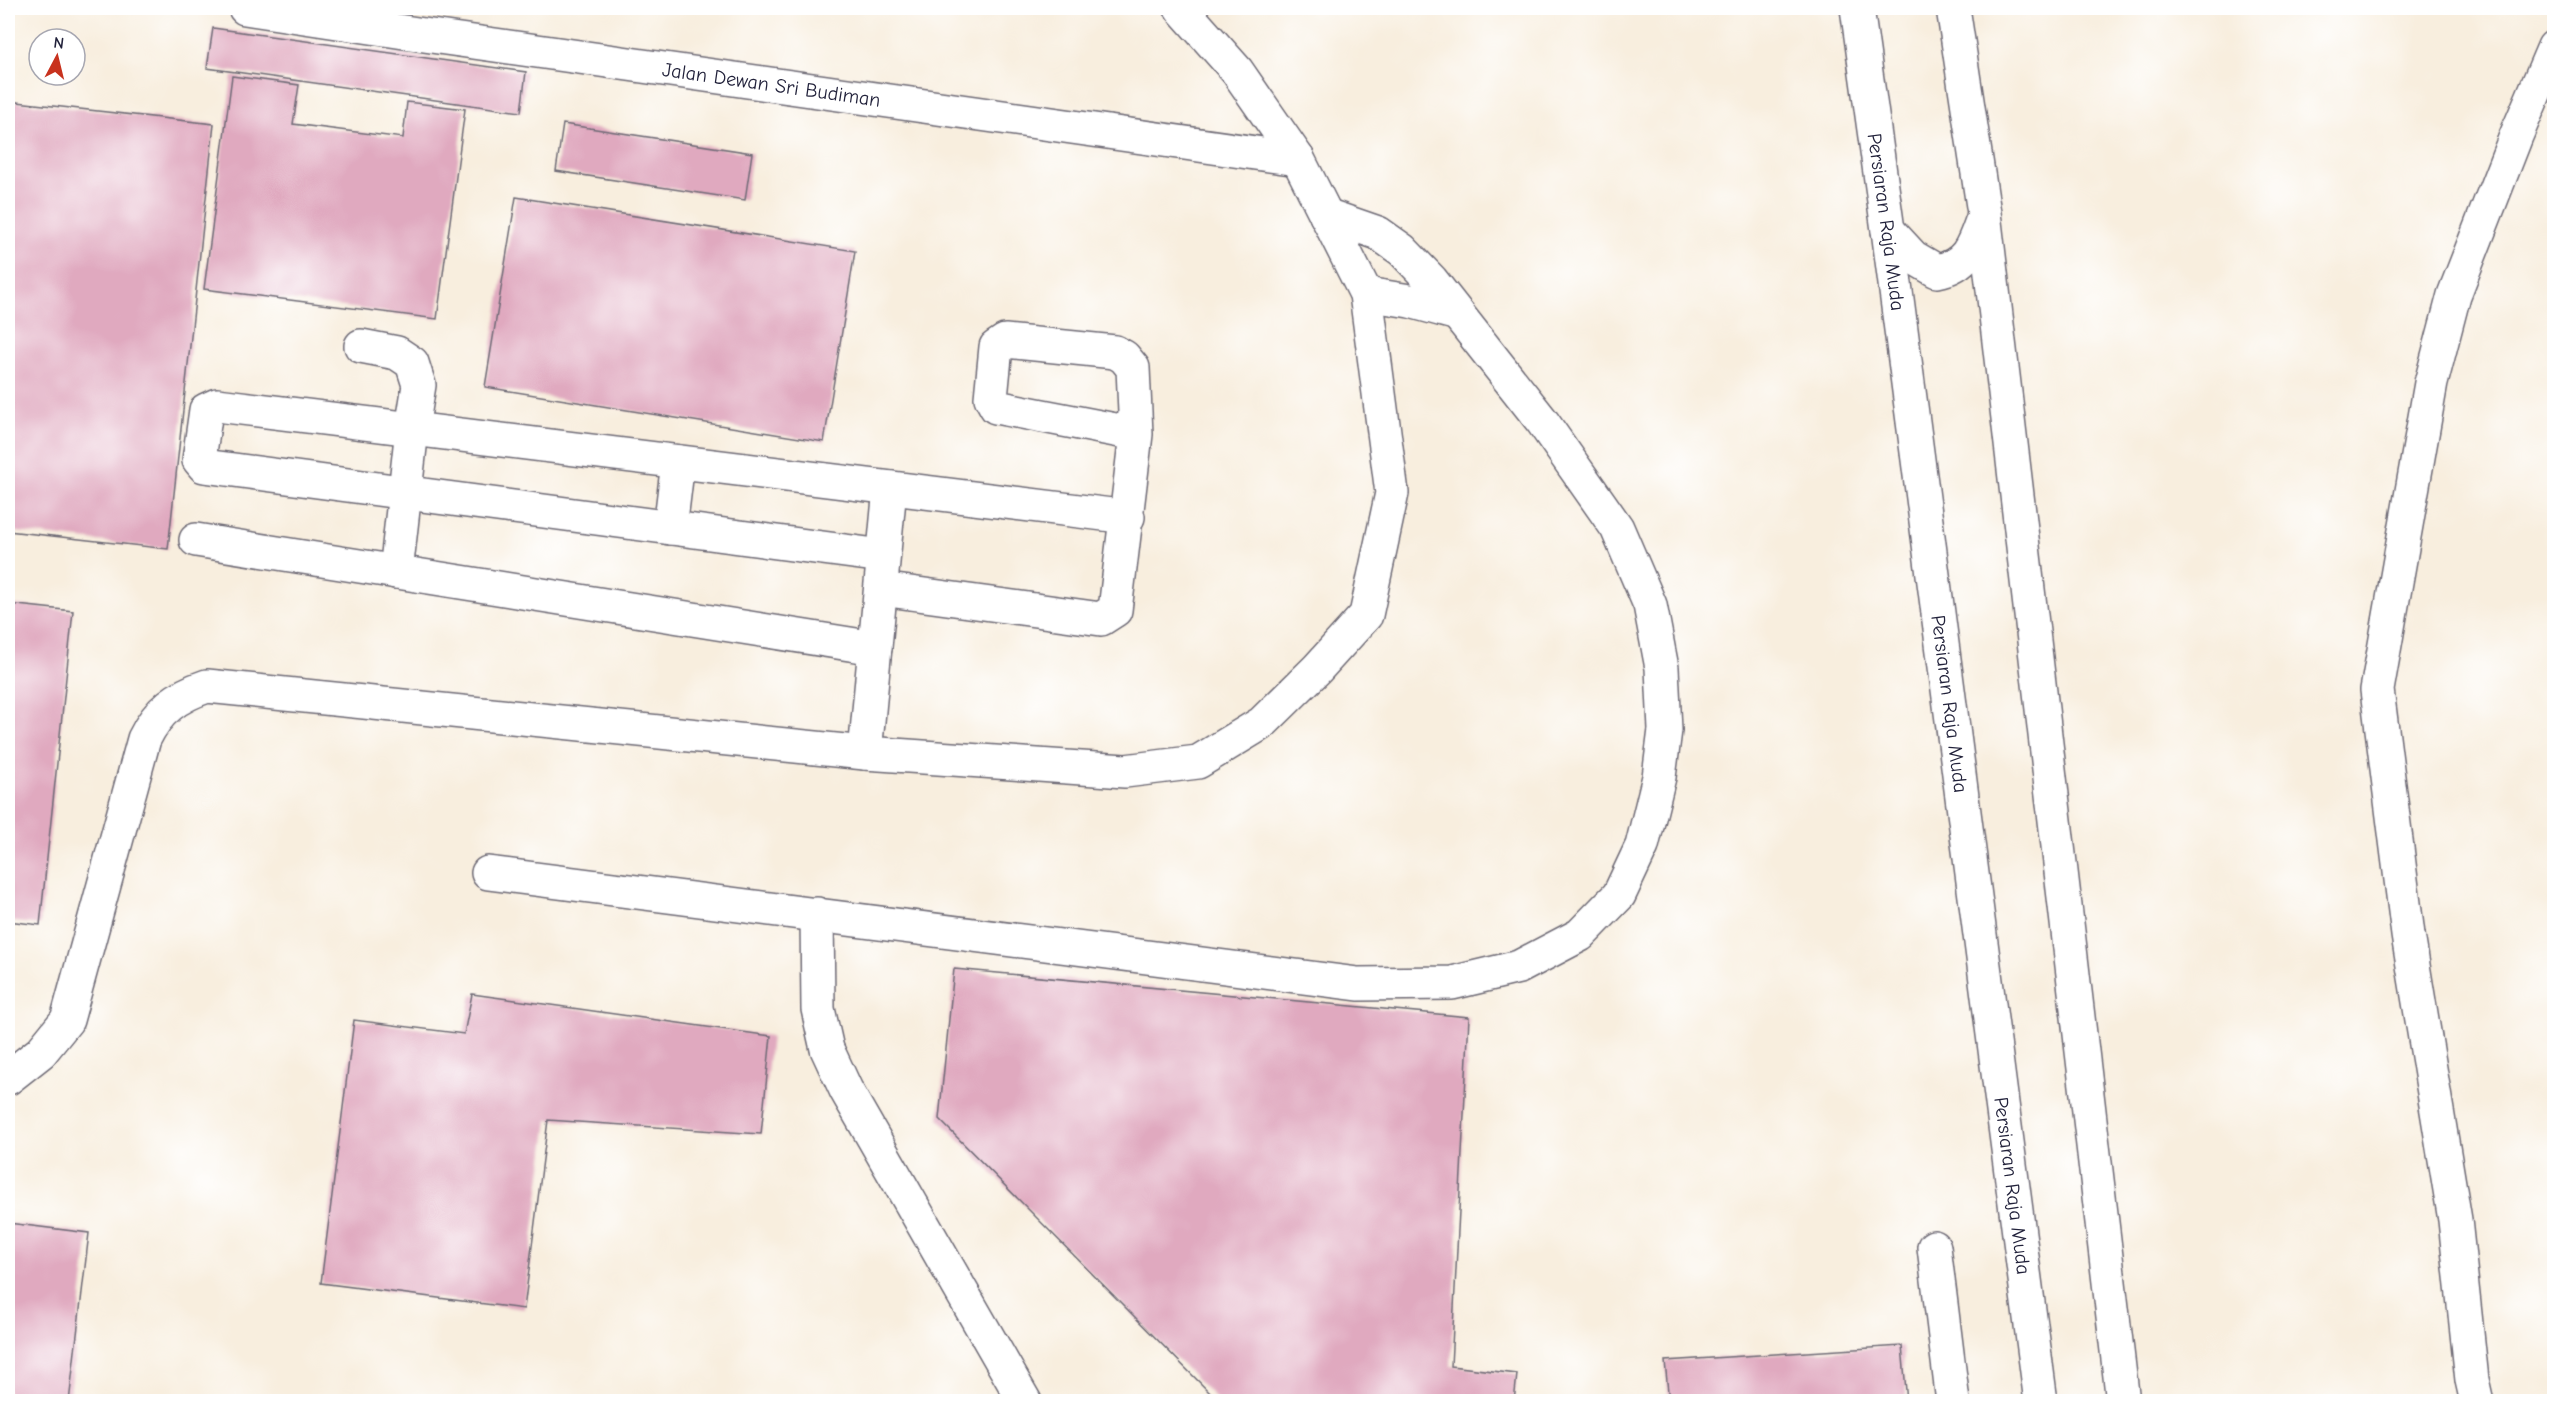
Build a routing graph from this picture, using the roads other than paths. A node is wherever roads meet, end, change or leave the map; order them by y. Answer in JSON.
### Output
{"nodes":[{"id":1,"x":245,"y":8,"type":"edge"},
{"id":2,"x":1181,"y":8,"type":"edge"},
{"id":3,"x":1857,"y":8,"type":"edge"},
{"id":4,"x":1953,"y":8,"type":"edge"},
{"id":5,"x":2554,"y":47,"type":"edge"},
{"id":6,"x":1298,"y":159,"type":"junction"},
{"id":7,"x":1984,"y":213,"type":"junction"},
{"id":8,"x":1326,"y":215,"type":"junction"},
{"id":9,"x":1888,"y":230,"type":"junction"},
{"id":10,"x":1366,"y":294,"type":"junction"},
{"id":11,"x":1458,"y":314,"type":"junction"},
{"id":12,"x":361,"y":346,"type":"dead end"},
{"id":13,"x":412,"y":429,"type":"junction"},
{"id":14,"x":1136,"y":434,"type":"junction"},
{"id":15,"x":678,"y":462,"type":"junction"},
{"id":16,"x":890,"y":488,"type":"junction"},
{"id":17,"x":405,"y":492,"type":"junction"},
{"id":18,"x":1128,"y":517,"type":"junction"},
{"id":19,"x":670,"y":528,"type":"junction"},
{"id":20,"x":196,"y":540,"type":"dead end"},
{"id":21,"x":883,"y":556,"type":"junction"},
{"id":22,"x":396,"y":572,"type":"junction"},
{"id":23,"x":881,"y":589,"type":"junction"},
{"id":24,"x":875,"y":648,"type":"junction"},
{"id":25,"x":865,"y":753,"type":"junction"},
{"id":26,"x":488,"y":873,"type":"dead end"},
{"id":27,"x":817,"y":914,"type":"junction"},
{"id":28,"x":8,"y":1078,"type":"edge"},
{"id":29,"x":1934,"y":1247,"type":"dead end"},
{"id":30,"x":2481,"y":1394,"type":"edge"},
{"id":31,"x":1025,"y":1401,"type":"edge"},
{"id":32,"x":1953,"y":1401,"type":"edge"},
{"id":33,"x":2041,"y":1401,"type":"edge"},
{"id":34,"x":2123,"y":1401,"type":"edge"}],
"edges":[{"from":1,"to":6,"type":"main road","name":"Jalan Dewan Sri Budiman"},
{"from":2,"to":6,"type":"main road"},
{"from":3,"to":9,"type":"main road","name":"Persiaran Raja Muda"},
{"from":4,"to":7,"type":"main road"},
{"from":5,"to":30,"type":"main road"},
{"from":6,"to":8,"type":"main road"},
{"from":7,"to":9,"type":"main road"},
{"from":7,"to":34,"type":"main road"},
{"from":8,"to":10,"type":"main road"},
{"from":8,"to":11,"type":"main road"},
{"from":9,"to":33,"type":"main road","name":"Persiaran Raja Muda"},
{"from":10,"to":11,"type":"main road"},
{"from":10,"to":25,"type":"main road"},
{"from":11,"to":27,"type":"main road"},
{"from":12,"to":13,"type":"main road"},
{"from":13,"to":15,"type":"main road"},
{"from":13,"to":17,"type":"main road"},
{"from":13,"to":17,"type":"main road"},
{"from":14,"to":14,"type":"main road"},
{"from":14,"to":18,"type":"main road"},
{"from":15,"to":16,"type":"main road"},
{"from":15,"to":19,"type":"main road"},
{"from":16,"to":18,"type":"main road"},
{"from":16,"to":21,"type":"main road"},
{"from":17,"to":19,"type":"main road"},
{"from":17,"to":22,"type":"main road"},
{"from":18,"to":23,"type":"main road"},
{"from":19,"to":21,"type":"main road"},
{"from":20,"to":22,"type":"main road"},
{"from":21,"to":23,"type":"main road"},
{"from":22,"to":24,"type":"main road"},
{"from":23,"to":24,"type":"main road"},
{"from":24,"to":25,"type":"main road"},
{"from":25,"to":28,"type":"main road"},
{"from":26,"to":27,"type":"main road"},
{"from":27,"to":31,"type":"main road"},
{"from":29,"to":32,"type":"main road"}]}
